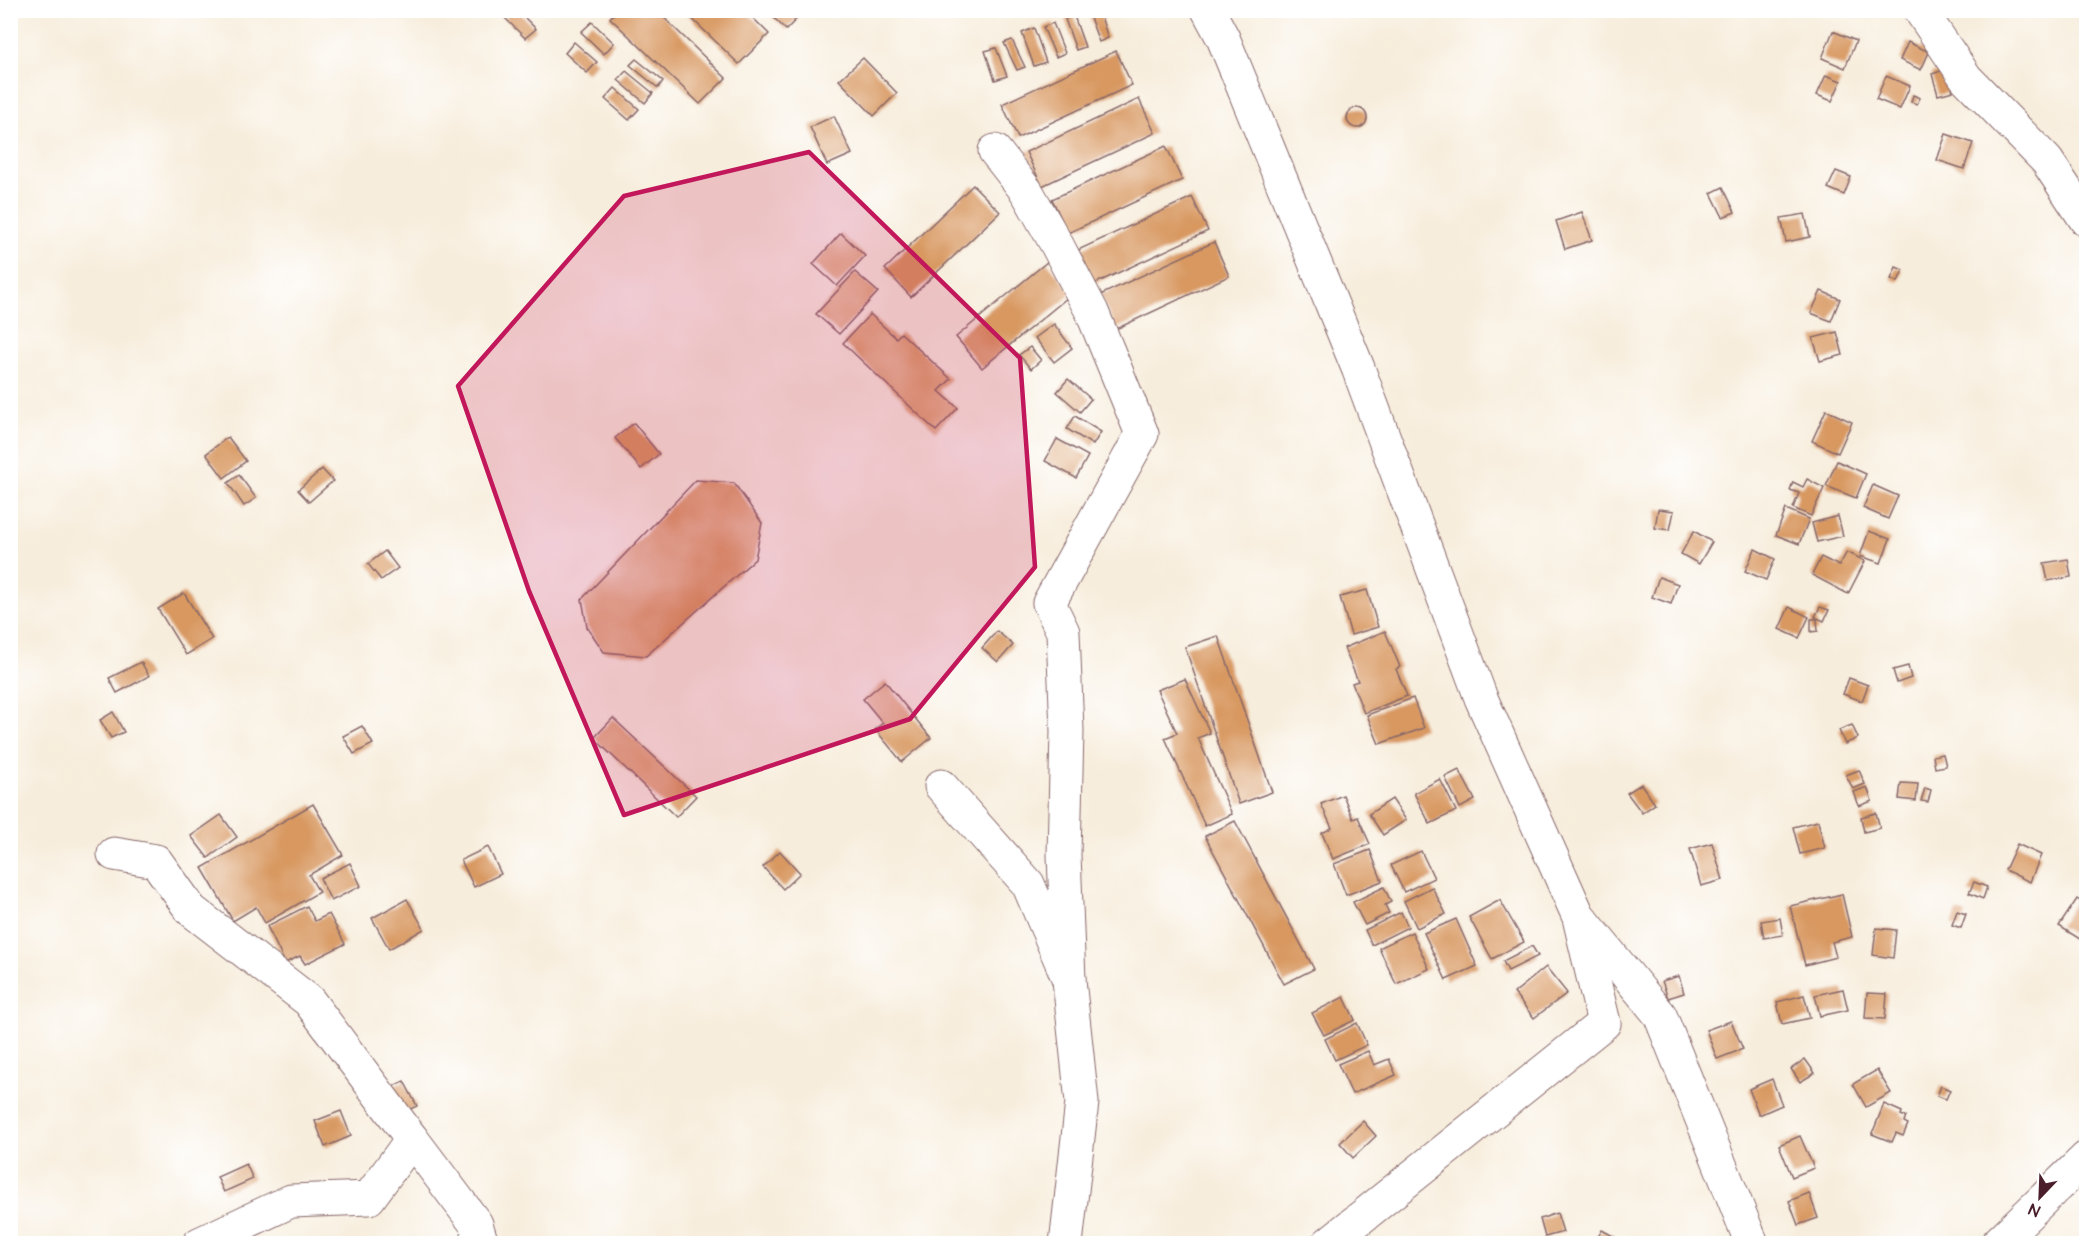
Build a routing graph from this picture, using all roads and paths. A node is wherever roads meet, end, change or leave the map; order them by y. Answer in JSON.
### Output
{"nodes":[{"id":1,"x":1208,"y":10,"type":"edge"},
{"id":2,"x":1920,"y":10,"type":"edge"},
{"id":3,"x":995,"y":151,"type":"dead end"},
{"id":4,"x":2086,"y":220,"type":"edge"},
{"id":5,"x":941,"y":786,"type":"dead end"},
{"id":6,"x":114,"y":854,"type":"dead end"},
{"id":7,"x":1578,"y":915,"type":"junction"},
{"id":8,"x":1069,"y":980,"type":"junction"},
{"id":9,"x":412,"y":1139,"type":"junction"},
{"id":10,"x":2086,"y":1158,"type":"edge"},
{"id":11,"x":199,"y":1244,"type":"edge"},
{"id":12,"x":482,"y":1244,"type":"edge"},
{"id":13,"x":1066,"y":1244,"type":"edge"},
{"id":14,"x":1328,"y":1244,"type":"edge"},
{"id":15,"x":1752,"y":1244,"type":"edge"},
{"id":16,"x":1997,"y":1244,"type":"edge"}],
"edges":[{"from":1,"to":7,"type":"street"},
{"from":2,"to":4,"type":"street"},
{"from":3,"to":8,"type":"street"},
{"from":5,"to":8,"type":"street"},
{"from":6,"to":9,"type":"street"},
{"from":7,"to":14,"type":"street"},
{"from":7,"to":15,"type":"street"},
{"from":8,"to":13,"type":"street"},
{"from":9,"to":11,"type":"street"},
{"from":9,"to":12,"type":"street"},
{"from":10,"to":16,"type":"street"}]}
